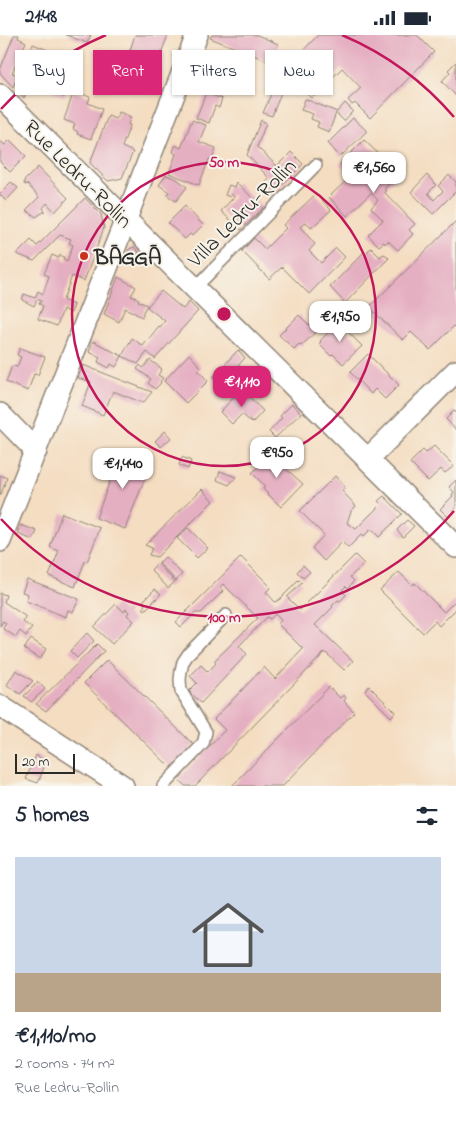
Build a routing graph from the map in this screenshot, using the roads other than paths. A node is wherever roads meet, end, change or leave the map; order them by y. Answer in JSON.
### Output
{"nodes":[{"id":1,"x":197,"y":35,"type":"edge"},
{"id":2,"x":0,"y":95,"type":"edge"},
{"id":3,"x":316,"y":165,"type":"dead end"},
{"id":4,"x":126,"y":219,"type":"junction"},
{"id":5,"x":195,"y":288,"type":"junction"},
{"id":6,"x":456,"y":371,"type":"edge"},
{"id":7,"x":0,"y":414,"type":"edge"},
{"id":8,"x":36,"y":451,"type":"junction"},
{"id":9,"x":368,"y":459,"type":"junction"},
{"id":10,"x":0,"y":541,"type":"edge"},
{"id":11,"x":456,"y":547,"type":"edge"},
{"id":12,"x":226,"y":615,"type":"dead end"},
{"id":13,"x":0,"y":706,"type":"edge"},
{"id":14,"x":123,"y":786,"type":"edge"},
{"id":15,"x":163,"y":786,"type":"edge"}],
"edges":[{"from":1,"to":4,"type":"street"},
{"from":2,"to":4,"type":"street","name":"Rue Ledru-Rollin"},
{"from":3,"to":5,"type":"lane","name":"Villa Ledru-Rollin"},
{"from":4,"to":5,"type":"street","name":"Rue Ledru-Rollin"},
{"from":4,"to":8,"type":"street"},
{"from":5,"to":9,"type":"street","name":"Rue Ledru-Rollin"},
{"from":6,"to":9,"type":"street"},
{"from":7,"to":8,"type":"street"},
{"from":8,"to":10,"type":"street"},
{"from":9,"to":11,"type":"street","name":"Rue Ledru-Rollin"},
{"from":12,"to":15,"type":"lane"},
{"from":13,"to":14,"type":"street"}]}
